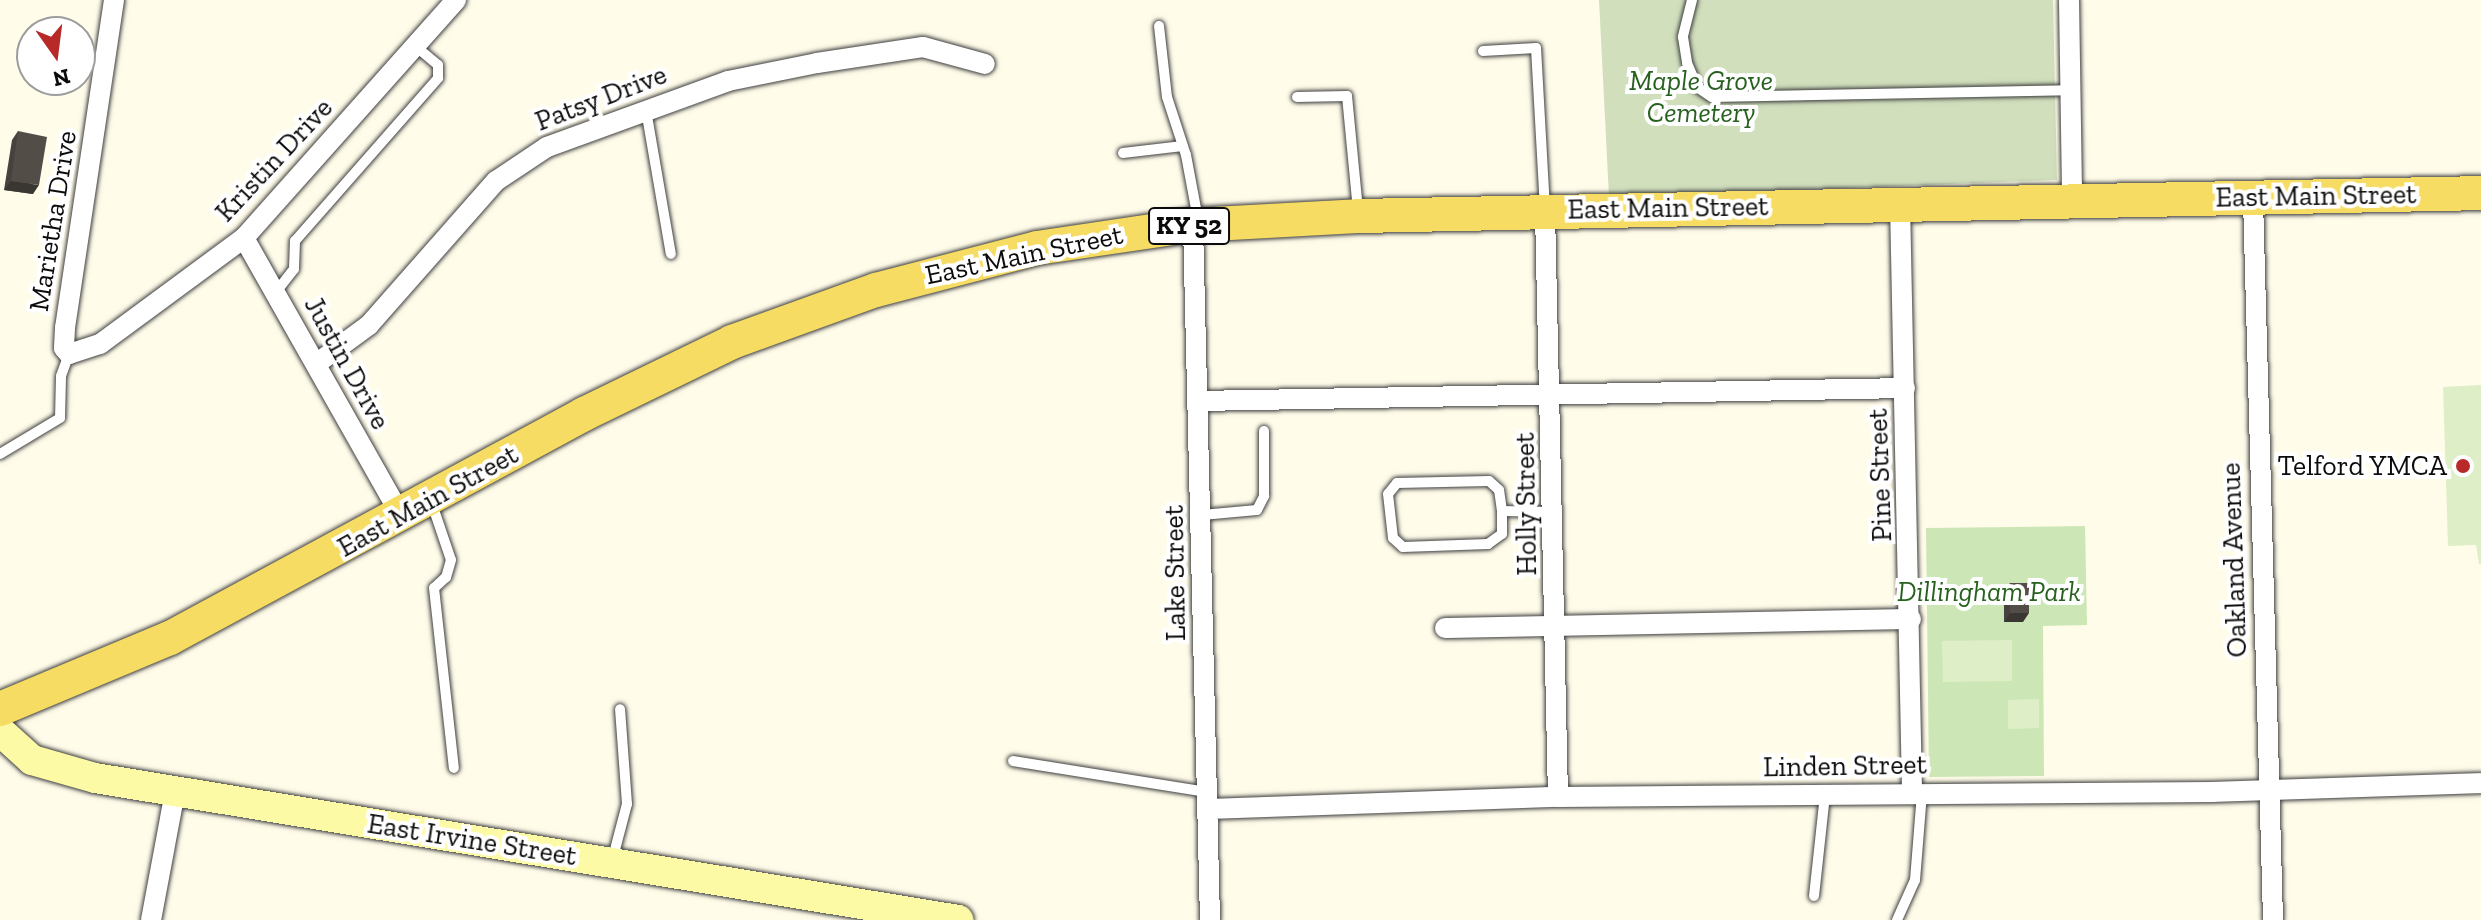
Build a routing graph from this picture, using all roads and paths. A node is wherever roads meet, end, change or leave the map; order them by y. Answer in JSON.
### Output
{"nodes":[{"id":1,"x":114,"y":0,"type":"edge"},
{"id":2,"x":456,"y":0,"type":"edge"},
{"id":3,"x":1692,"y":0,"type":"edge"},
{"id":4,"x":2069,"y":0,"type":"edge"},
{"id":5,"x":1159,"y":26,"type":"dead end"},
{"id":6,"x":415,"y":46,"type":"junction"},
{"id":7,"x":1483,"y":51,"type":"dead end"},
{"id":8,"x":985,"y":64,"type":"dead end"},
{"id":9,"x":2069,"y":90,"type":"junction"},
{"id":10,"x":1297,"y":97,"type":"dead end"},
{"id":11,"x":646,"y":110,"type":"junction"},
{"id":12,"x":1183,"y":146,"type":"junction"},
{"id":13,"x":1123,"y":153,"type":"dead end"},
{"id":14,"x":2481,"y":193,"type":"edge"},
{"id":15,"x":2253,"y":199,"type":"junction"},
{"id":16,"x":2072,"y":200,"type":"junction"},
{"id":17,"x":1900,"y":203,"type":"junction"},
{"id":18,"x":1545,"y":211,"type":"junction"},
{"id":19,"x":1359,"y":216,"type":"junction"},
{"id":20,"x":1196,"y":225,"type":"junction"},
{"id":21,"x":244,"y":238,"type":"junction"},
{"id":22,"x":671,"y":254,"type":"dead end"},
{"id":23,"x":276,"y":292,"type":"junction"},
{"id":24,"x":69,"y":354,"type":"junction"},
{"id":25,"x":316,"y":364,"type":"junction"},
{"id":26,"x":1905,"y":388,"type":"junction"},
{"id":27,"x":1553,"y":395,"type":"junction"},
{"id":28,"x":1198,"y":401,"type":"junction"},
{"id":29,"x":1264,"y":431,"type":"dead end"},
{"id":30,"x":0,"y":454,"type":"edge"},
{"id":31,"x":431,"y":499,"type":"junction"},
{"id":32,"x":1502,"y":511,"type":"junction"},
{"id":33,"x":1554,"y":513,"type":"junction"},
{"id":34,"x":1202,"y":515,"type":"junction"},
{"id":35,"x":401,"y":516,"type":"junction"},
{"id":36,"x":1911,"y":619,"type":"junction"},
{"id":37,"x":1555,"y":625,"type":"junction"},
{"id":38,"x":1445,"y":628,"type":"dead end"},
{"id":39,"x":0,"y":709,"type":"edge"},
{"id":40,"x":620,"y":709,"type":"dead end"},
{"id":41,"x":0,"y":731,"type":"edge"},
{"id":42,"x":1013,"y":761,"type":"dead end"},
{"id":43,"x":454,"y":768,"type":"dead end"},
{"id":44,"x":2481,"y":783,"type":"edge"},
{"id":45,"x":2270,"y":790,"type":"junction"},
{"id":46,"x":175,"y":792,"type":"junction"},
{"id":47,"x":1917,"y":793,"type":"junction"},
{"id":48,"x":1825,"y":794,"type":"junction"},
{"id":49,"x":1558,"y":797,"type":"junction"},
{"id":50,"x":1209,"y":800,"type":"junction"},
{"id":51,"x":611,"y":863,"type":"junction"},
{"id":52,"x":1814,"y":896,"type":"dead end"},
{"id":53,"x":877,"y":913,"type":"edge"},
{"id":54,"x":151,"y":920,"type":"edge"},
{"id":55,"x":958,"y":920,"type":"edge"},
{"id":56,"x":1210,"y":920,"type":"edge"},
{"id":57,"x":1897,"y":920,"type":"edge"},
{"id":58,"x":2273,"y":920,"type":"edge"}],
"edges":[{"from":1,"to":24,"type":"street","name":"Marietha Drive"},
{"from":2,"to":6,"type":"street","name":"Kristin Drive"},
{"from":3,"to":9,"type":"lane"},
{"from":4,"to":9,"type":"street"},
{"from":5,"to":12,"type":"lane"},
{"from":6,"to":21,"type":"street","name":"Kristin Drive"},
{"from":6,"to":23,"type":"lane"},
{"from":7,"to":18,"type":"lane"},
{"from":8,"to":11,"type":"street","name":"Patsy Drive"},
{"from":9,"to":16,"type":"street"},
{"from":10,"to":19,"type":"lane"},
{"from":11,"to":22,"type":"lane"},
{"from":11,"to":25,"type":"street","name":"Patsy Drive"},
{"from":12,"to":13,"type":"lane"},
{"from":12,"to":20,"type":"lane"},
{"from":14,"to":15,"type":"main road","name":"East Main Street","number":"KY 52"},
{"from":15,"to":16,"type":"main road","name":"East Main Street","number":"KY 52"},
{"from":15,"to":45,"type":"street","name":"Oakland Avenue"},
{"from":16,"to":17,"type":"main road","name":"East Main Street","number":"KY 52"},
{"from":17,"to":18,"type":"main road","name":"East Main Street","number":"KY 52"},
{"from":17,"to":26,"type":"street","name":"Pine Street"},
{"from":18,"to":19,"type":"main road","name":"East Main Street","number":"KY 52"},
{"from":18,"to":27,"type":"street","name":"Holly Street"},
{"from":19,"to":20,"type":"main road","name":"East Main Street","number":"KY 52"},
{"from":20,"to":28,"type":"street","name":"Lake Street"},
{"from":20,"to":31,"type":"main road","name":"East Main Street","number":"KY 52"},
{"from":21,"to":23,"type":"street","name":"Justin Drive"},
{"from":21,"to":24,"type":"street","name":"Kristin Drive"},
{"from":23,"to":25,"type":"street","name":"Justin Drive"},
{"from":24,"to":30,"type":"lane"},
{"from":25,"to":35,"type":"street","name":"Justin Drive"},
{"from":26,"to":27,"type":"street"},
{"from":26,"to":36,"type":"street","name":"Pine Street"},
{"from":27,"to":28,"type":"street"},
{"from":27,"to":33,"type":"street","name":"Holly Street"},
{"from":28,"to":34,"type":"street","name":"Lake Street"},
{"from":29,"to":34,"type":"lane"},
{"from":31,"to":35,"type":"main road","name":"East Main Street","number":"KY 52"},
{"from":31,"to":43,"type":"lane"},
{"from":32,"to":32,"type":"lane"},
{"from":32,"to":33,"type":"lane"},
{"from":33,"to":37,"type":"street","name":"Holly Street"},
{"from":34,"to":50,"type":"street","name":"Lake Street"},
{"from":35,"to":39,"type":"main road","name":"East Main Street","number":"KY 52"},
{"from":36,"to":37,"type":"street"},
{"from":36,"to":47,"type":"street","name":"Pine Street"},
{"from":37,"to":38,"type":"street"},
{"from":37,"to":49,"type":"street","name":"Holly Street"},
{"from":40,"to":51,"type":"lane"},
{"from":41,"to":46,"type":"street","name":"East Irvine Street"},
{"from":42,"to":50,"type":"lane"},
{"from":44,"to":45,"type":"street","name":"Linden Street"},
{"from":45,"to":47,"type":"street","name":"Linden Street"},
{"from":45,"to":58,"type":"street","name":"Oakland Avenue"},
{"from":46,"to":51,"type":"street","name":"East Irvine Street"},
{"from":46,"to":54,"type":"street"},
{"from":47,"to":48,"type":"street","name":"Linden Street"},
{"from":47,"to":57,"type":"lane"},
{"from":48,"to":49,"type":"street","name":"Linden Street"},
{"from":48,"to":52,"type":"lane"},
{"from":49,"to":50,"type":"street","name":"Linden Street"},
{"from":50,"to":56,"type":"street","name":"Lake Street"},
{"from":51,"to":53,"type":"street","name":"East Irvine Street"},
{"from":53,"to":55,"type":"street","name":"East Irvine Street"}]}
